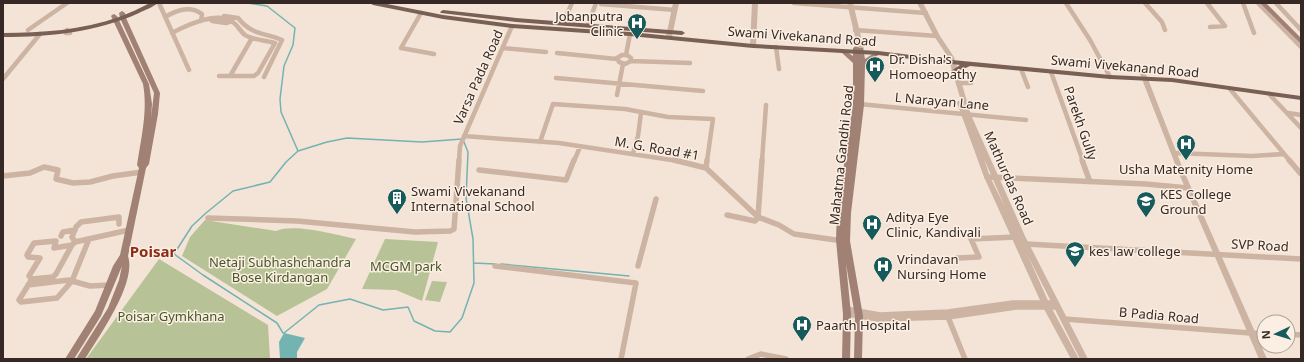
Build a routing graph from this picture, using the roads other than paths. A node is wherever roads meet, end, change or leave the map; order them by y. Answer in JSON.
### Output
{"nodes":[{"id":1,"x":67,"y":3,"type":"edge"},
{"id":2,"x":144,"y":3,"type":"edge"},
{"id":3,"x":155,"y":3,"type":"edge"},
{"id":4,"x":159,"y":3,"type":"edge"},
{"id":5,"x":373,"y":3,"type":"edge"},
{"id":6,"x":399,"y":3,"type":"edge"},
{"id":7,"x":572,"y":3,"type":"edge"},
{"id":8,"x":599,"y":3,"type":"edge"},
{"id":9,"x":676,"y":3,"type":"edge"},
{"id":10,"x":755,"y":3,"type":"edge"},
{"id":11,"x":794,"y":3,"type":"edge"},
{"id":12,"x":920,"y":3,"type":"edge"},
{"id":13,"x":1066,"y":3,"type":"edge"},
{"id":14,"x":1145,"y":3,"type":"edge"},
{"id":15,"x":1207,"y":3,"type":"edge"},
{"id":16,"x":1243,"y":3,"type":"edge"},
{"id":17,"x":1258,"y":3,"type":"edge"},
{"id":18,"x":1263,"y":3,"type":"edge"},
{"id":19,"x":1269,"y":3,"type":"edge"},
{"id":20,"x":1276,"y":3,"type":"edge"},
{"id":21,"x":850,"y":5,"type":"edge"},
{"id":22,"x":675,"y":10,"type":"junction"},
{"id":23,"x":163,"y":13,"type":"junction"},
{"id":24,"x":421,"y":13,"type":"junction"},
{"id":25,"x":926,"y":13,"type":"junction"},
{"id":26,"x":123,"y":15,"type":"junction"},
{"id":27,"x":115,"y":18,"type":"junction"},
{"id":28,"x":201,"y":20,"type":"junction"},
{"id":29,"x":209,"y":21,"type":"dead end"},
{"id":30,"x":232,"y":21,"type":"junction"},
{"id":31,"x":564,"y":24,"type":"junction"},
{"id":32,"x":588,"y":25,"type":"junction"},
{"id":33,"x":512,"y":26,"type":"junction"},
{"id":34,"x":1210,"y":27,"type":"dead end"},
{"id":35,"x":3,"y":29,"type":"edge"},
{"id":36,"x":28,"y":30,"type":"junction"},
{"id":37,"x":855,"y":30,"type":"junction"},
{"id":38,"x":1165,"y":30,"type":"dead end"},
{"id":39,"x":1301,"y":30,"type":"edge"},
{"id":40,"x":172,"y":33,"type":"junction"},
{"id":41,"x":1254,"y":33,"type":"dead end"},
{"id":42,"x":40,"y":34,"type":"junction"},
{"id":43,"x":630,"y":34,"type":"junction"},
{"id":44,"x":3,"y":35,"type":"edge"},
{"id":45,"x":670,"y":35,"type":"junction"},
{"id":46,"x":936,"y":36,"type":"junction"},
{"id":47,"x":1301,"y":37,"type":"edge"},
{"id":48,"x":252,"y":38,"type":"junction"},
{"id":49,"x":1301,"y":41,"type":"edge"},
{"id":50,"x":753,"y":44,"type":"junction"},
{"id":51,"x":776,"y":47,"type":"junction"},
{"id":52,"x":1301,"y":47,"type":"edge"},
{"id":53,"x":503,"y":48,"type":"junction"},
{"id":54,"x":859,"y":50,"type":"junction"},
{"id":55,"x":546,"y":52,"type":"dead end"},
{"id":56,"x":844,"y":52,"type":"junction"},
{"id":57,"x":557,"y":53,"type":"dead end"},
{"id":58,"x":878,"y":53,"type":"junction"},
{"id":59,"x":434,"y":54,"type":"dead end"},
{"id":60,"x":626,"y":55,"type":"junction"},
{"id":61,"x":949,"y":58,"type":"junction"},
{"id":62,"x":617,"y":59,"type":"junction"},
{"id":63,"x":631,"y":61,"type":"junction"},
{"id":64,"x":690,"y":63,"type":"dead end"},
{"id":65,"x":859,"y":63,"type":"junction"},
{"id":66,"x":623,"y":64,"type":"junction"},
{"id":67,"x":969,"y":64,"type":"junction"},
{"id":68,"x":1021,"y":69,"type":"junction"},
{"id":69,"x":189,"y":70,"type":"dead end"},
{"id":70,"x":779,"y":70,"type":"dead end"},
{"id":71,"x":954,"y":70,"type":"junction"},
{"id":72,"x":3,"y":71,"type":"edge"},
{"id":73,"x":10,"y":71,"type":"junction"},
{"id":74,"x":1051,"y":72,"type":"junction"},
{"id":75,"x":968,"y":73,"type":"dead end"},
{"id":76,"x":1109,"y":75,"type":"junction"},
{"id":77,"x":219,"y":76,"type":"dead end"},
{"id":78,"x":230,"y":76,"type":"junction"},
{"id":79,"x":1144,"y":76,"type":"junction"},
{"id":80,"x":264,"y":77,"type":"dead end"},
{"id":81,"x":556,"y":78,"type":"dead end"},
{"id":82,"x":3,"y":79,"type":"edge"},
{"id":83,"x":958,"y":83,"type":"junction"},
{"id":84,"x":619,"y":84,"type":"junction"},
{"id":85,"x":1028,"y":87,"type":"dead end"},
{"id":86,"x":1230,"y":89,"type":"junction"},
{"id":87,"x":703,"y":91,"type":"dead end"},
{"id":88,"x":1269,"y":94,"type":"junction"},
{"id":89,"x":1301,"y":94,"type":"edge"},
{"id":90,"x":617,"y":95,"type":"dead end"},
{"id":91,"x":1301,"y":98,"type":"edge"},
{"id":92,"x":766,"y":104,"type":"dead end"},
{"id":93,"x":858,"y":104,"type":"junction"},
{"id":94,"x":641,"y":113,"type":"junction"},
{"id":95,"x":1287,"y":113,"type":"junction"},
{"id":96,"x":966,"y":115,"type":"junction"},
{"id":97,"x":1301,"y":115,"type":"edge"},
{"id":98,"x":1026,"y":120,"type":"dead end"},
{"id":99,"x":1301,"y":128,"type":"edge"},
{"id":100,"x":464,"y":136,"type":"junction"},
{"id":101,"x":540,"y":142,"type":"junction"},
{"id":102,"x":580,"y":147,"type":"junction"},
{"id":103,"x":1174,"y":153,"type":"junction"},
{"id":104,"x":633,"y":154,"type":"junction"},
{"id":105,"x":1284,"y":154,"type":"junction"},
{"id":106,"x":706,"y":168,"type":"junction"},
{"id":107,"x":142,"y":169,"type":"junction"},
{"id":108,"x":479,"y":170,"type":"dead end"},
{"id":109,"x":1301,"y":174,"type":"edge"},
{"id":110,"x":3,"y":176,"type":"edge"},
{"id":111,"x":991,"y":177,"type":"junction"},
{"id":112,"x":1090,"y":182,"type":"junction"},
{"id":113,"x":1188,"y":188,"type":"junction"},
{"id":114,"x":656,"y":199,"type":"dead end"},
{"id":115,"x":727,"y":215,"type":"dead end"},
{"id":116,"x":758,"y":217,"type":"junction"},
{"id":117,"x":103,"y":218,"type":"junction"},
{"id":118,"x":208,"y":218,"type":"dead end"},
{"id":119,"x":119,"y":224,"type":"dead end"},
{"id":120,"x":100,"y":225,"type":"dead end"},
{"id":121,"x":74,"y":230,"type":"junction"},
{"id":122,"x":129,"y":230,"type":"junction"},
{"id":123,"x":61,"y":236,"type":"dead end"},
{"id":124,"x":1018,"y":237,"type":"junction"},
{"id":125,"x":89,"y":239,"type":"junction"},
{"id":126,"x":843,"y":241,"type":"junction"},
{"id":127,"x":74,"y":244,"type":"junction"},
{"id":128,"x":1026,"y":244,"type":"junction"},
{"id":129,"x":1218,"y":254,"type":"junction"},
{"id":130,"x":124,"y":256,"type":"junction"},
{"id":131,"x":957,"y":258,"type":"dead end"},
{"id":132,"x":1301,"y":259,"type":"edge"},
{"id":133,"x":495,"y":266,"type":"dead end"},
{"id":134,"x":638,"y":266,"type":"dead end"},
{"id":135,"x":32,"y":279,"type":"junction"},
{"id":136,"x":72,"y":281,"type":"junction"},
{"id":137,"x":28,"y":285,"type":"junction"},
{"id":138,"x":110,"y":285,"type":"junction"},
{"id":139,"x":1046,"y":304,"type":"junction"},
{"id":140,"x":1056,"y":305,"type":"junction"},
{"id":141,"x":847,"y":311,"type":"junction"},
{"id":142,"x":858,"y":313,"type":"junction"},
{"id":143,"x":96,"y":316,"type":"junction"},
{"id":144,"x":108,"y":316,"type":"junction"},
{"id":145,"x":948,"y":317,"type":"junction"},
{"id":146,"x":1064,"y":319,"type":"junction"},
{"id":147,"x":1252,"y":333,"type":"junction"},
{"id":148,"x":1256,"y":333,"type":"edge"},
{"id":149,"x":965,"y":357,"type":"edge"},
{"id":150,"x":69,"y":359,"type":"edge"},
{"id":151,"x":80,"y":359,"type":"edge"},
{"id":152,"x":621,"y":359,"type":"edge"},
{"id":153,"x":748,"y":359,"type":"edge"},
{"id":154,"x":786,"y":359,"type":"edge"},
{"id":155,"x":846,"y":359,"type":"edge"},
{"id":156,"x":858,"y":359,"type":"edge"},
{"id":157,"x":1075,"y":359,"type":"edge"},
{"id":158,"x":1084,"y":359,"type":"edge"},
{"id":159,"x":1263,"y":359,"type":"edge"}],
"edges":[{"from":1,"to":36,"type":"street"},
{"from":2,"to":26,"type":"main road"},
{"from":3,"to":26,"type":"main road"},
{"from":4,"to":23,"type":"street"},
{"from":5,"to":24,"type":"main road","name":"Swami Vivekanand Road"},
{"from":6,"to":31,"type":"main road","name":"Swami Vivekanand Road"},
{"from":7,"to":31,"type":"street"},
{"from":8,"to":22,"type":"street"},
{"from":8,"to":32,"type":"street"},
{"from":9,"to":22,"type":"street"},
{"from":10,"to":50,"type":"street"},
{"from":11,"to":21,"type":"street"},
{"from":12,"to":25,"type":"street"},
{"from":13,"to":76,"type":"street"},
{"from":14,"to":38,"type":"street"},
{"from":15,"to":34,"type":"street"},
{"from":16,"to":41,"type":"street"},
{"from":17,"to":52,"type":"street"},
{"from":18,"to":49,"type":"main road"},
{"from":19,"to":47,"type":"main road"},
{"from":20,"to":39,"type":"street"},
{"from":21,"to":25,"type":"street"},
{"from":21,"to":37,"type":"street"},
{"from":22,"to":45,"type":"street"},
{"from":23,"to":28,"type":"street"},
{"from":23,"to":40,"type":"street"},
{"from":24,"to":33,"type":"main road","name":"Swami Vivekanand Road"},
{"from":24,"to":59,"type":"street"},
{"from":25,"to":46,"type":"street"},
{"from":26,"to":27,"type":"main road"},
{"from":26,"to":107,"type":"main road"},
{"from":27,"to":36,"type":"main road"},
{"from":27,"to":42,"type":"main road"},
{"from":27,"to":107,"type":"main road"},
{"from":28,"to":30,"type":"street"},
{"from":28,"to":40,"type":"street"},
{"from":28,"to":80,"type":"street"},
{"from":29,"to":30,"type":"street"},
{"from":30,"to":48,"type":"street"},
{"from":31,"to":32,"type":"main road","name":"Swami Vivekanand Road"},
{"from":32,"to":45,"type":"main road","name":"Swami Vivekanand Road"},
{"from":33,"to":43,"type":"main road","name":"Swami Vivekanand Road"},
{"from":33,"to":53,"type":"street","name":"Varsa Pada Road"},
{"from":35,"to":36,"type":"main road"},
{"from":37,"to":46,"type":"street"},
{"from":37,"to":54,"type":"street"},
{"from":40,"to":69,"type":"street"},
{"from":42,"to":44,"type":"main road"},
{"from":42,"to":73,"type":"street"},
{"from":43,"to":45,"type":"main road","name":"Swami Vivekanand Road"},
{"from":43,"to":60,"type":"street"},
{"from":45,"to":50,"type":"main road","name":"Swami Vivekanand Road"},
{"from":46,"to":61,"type":"street"},
{"from":48,"to":78,"type":"street"},
{"from":48,"to":78,"type":"street"},
{"from":50,"to":51,"type":"main road","name":"Swami Vivekanand Road"},
{"from":50,"to":54,"type":"main road","name":"Swami Vivekanand Road"},
{"from":51,"to":56,"type":"main road","name":"Swami Vivekanand Road"},
{"from":51,"to":70,"type":"street"},
{"from":53,"to":55,"type":"street"},
{"from":53,"to":100,"type":"street","name":"Varsa Pada Road"},
{"from":54,"to":56,"type":"main road","name":"Swami Vivekanand Road"},
{"from":54,"to":58,"type":"main road","name":"Swami Vivekanand Road"},
{"from":54,"to":61,"type":"main road","name":"Swami Vivekanand Road"},
{"from":54,"to":65,"type":"main road","name":"Mahatma Gandhi Road"},
{"from":56,"to":65,"type":"main road"},
{"from":57,"to":62,"type":"street"},
{"from":58,"to":61,"type":"main road","name":"Swami Vivekanand Road"},
{"from":58,"to":65,"type":"main road"},
{"from":60,"to":62,"type":"street"},
{"from":60,"to":63,"type":"street"},
{"from":61,"to":67,"type":"main road","name":"Swami Vivekanand Road"},
{"from":61,"to":71,"type":"street"},
{"from":61,"to":76,"type":"main road","name":"Swami Vivekanand Road"},
{"from":61,"to":96,"type":"street"},
{"from":62,"to":66,"type":"street"},
{"from":63,"to":64,"type":"street"},
{"from":63,"to":66,"type":"street"},
{"from":65,"to":93,"type":"main road","name":"Mahatma Gandhi Road"},
{"from":66,"to":84,"type":"street"},
{"from":67,"to":68,"type":"main road","name":"Swami Vivekanand Road"},
{"from":67,"to":71,"type":"main road"},
{"from":68,"to":74,"type":"main road","name":"Swami Vivekanand Road"},
{"from":68,"to":85,"type":"street"},
{"from":71,"to":83,"type":"street"},
{"from":72,"to":73,"type":"street"},
{"from":73,"to":82,"type":"street"},
{"from":74,"to":76,"type":"main road","name":"Swami Vivekanand Road"},
{"from":74,"to":112,"type":"street","name":"Parekh Gully"},
{"from":75,"to":83,"type":"street"},
{"from":76,"to":79,"type":"main road","name":"Swami Vivekanand Road"},
{"from":77,"to":78,"type":"street"},
{"from":79,"to":86,"type":"main road","name":"Swami Vivekanand Road"},
{"from":79,"to":89,"type":"main road","name":"Swami Vivekanand Road"},
{"from":79,"to":103,"type":"street"},
{"from":81,"to":84,"type":"street"},
{"from":83,"to":96,"type":"street"},
{"from":84,"to":87,"type":"street"},
{"from":84,"to":90,"type":"street"},
{"from":86,"to":88,"type":"main road","name":"Swami Vivekanand Road"},
{"from":86,"to":105,"type":"street"},
{"from":88,"to":91,"type":"main road","name":"Swami Vivekanand Road"},
{"from":88,"to":95,"type":"street"},
{"from":92,"to":116,"type":"street"},
{"from":93,"to":96,"type":"street","name":"L Narayan Lane"},
{"from":93,"to":126,"type":"main road","name":"Mahatma Gandhi Road"},
{"from":94,"to":101,"type":"street"},
{"from":94,"to":104,"type":"street"},
{"from":94,"to":106,"type":"street"},
{"from":95,"to":97,"type":"street"},
{"from":95,"to":99,"type":"street"},
{"from":96,"to":98,"type":"street","name":"L Narayan Lane"},
{"from":96,"to":111,"type":"street"},
{"from":100,"to":101,"type":"street","name":"M. G. Road #1"},
{"from":100,"to":118,"type":"street","name":"Varsa Pada Road"},
{"from":101,"to":102,"type":"street","name":"M. G. Road #1"},
{"from":102,"to":104,"type":"street","name":"M. G. Road #1"},
{"from":102,"to":108,"type":"street"},
{"from":103,"to":105,"type":"street"},
{"from":103,"to":113,"type":"street"},
{"from":104,"to":106,"type":"street","name":"M. G. Road #1"},
{"from":105,"to":109,"type":"street"},
{"from":106,"to":116,"type":"street","name":"M. G. Road #1"},
{"from":107,"to":110,"type":"street"},
{"from":107,"to":122,"type":"main road"},
{"from":111,"to":112,"type":"street"},
{"from":111,"to":124,"type":"street"},
{"from":112,"to":113,"type":"street"},
{"from":113,"to":129,"type":"street"},
{"from":114,"to":134,"type":"street"},
{"from":115,"to":116,"type":"street"},
{"from":116,"to":126,"type":"street","name":"M. G. Road #1"},
{"from":117,"to":119,"type":"street"},
{"from":117,"to":120,"type":"street"},
{"from":117,"to":121,"type":"street"},
{"from":121,"to":123,"type":"street"},
{"from":121,"to":127,"type":"street"},
{"from":122,"to":125,"type":"street"},
{"from":122,"to":130,"type":"main road"},
{"from":124,"to":128,"type":"street","name":"Mathurdas Road"},
{"from":124,"to":131,"type":"street"},
{"from":124,"to":139,"type":"street"},
{"from":125,"to":127,"type":"street"},
{"from":125,"to":136,"type":"street"},
{"from":126,"to":141,"type":"main road","name":"Mahatma Gandhi Road"},
{"from":126,"to":142,"type":"main road","name":"Mahatma Gandhi Road"},
{"from":127,"to":135,"type":"street"},
{"from":127,"to":135,"type":"street"},
{"from":128,"to":129,"type":"street","name":"SVP Road"},
{"from":128,"to":140,"type":"street","name":"Mathurdas Road"},
{"from":129,"to":132,"type":"street","name":"SVP Road"},
{"from":129,"to":147,"type":"street"},
{"from":130,"to":138,"type":"main road"},
{"from":130,"to":144,"type":"main road"},
{"from":133,"to":152,"type":"street"},
{"from":135,"to":137,"type":"street"},
{"from":136,"to":137,"type":"street"},
{"from":136,"to":137,"type":"street"},
{"from":136,"to":138,"type":"street"},
{"from":138,"to":143,"type":"main road"},
{"from":139,"to":140,"type":"street"},
{"from":139,"to":142,"type":"street"},
{"from":139,"to":145,"type":"street"},
{"from":139,"to":157,"type":"street"},
{"from":140,"to":146,"type":"street","name":"Mathurdas Road"},
{"from":141,"to":142,"type":"street"},
{"from":141,"to":155,"type":"main road","name":"Mahatma Gandhi Road"},
{"from":142,"to":145,"type":"street"},
{"from":142,"to":156,"type":"main road","name":"Mahatma Gandhi Road"},
{"from":143,"to":144,"type":"main road"},
{"from":143,"to":150,"type":"main road"},
{"from":144,"to":151,"type":"main road"},
{"from":145,"to":149,"type":"street"},
{"from":146,"to":147,"type":"street","name":"B Padia Road"},
{"from":146,"to":158,"type":"street","name":"Mathurdas Road"},
{"from":147,"to":148,"type":"street","name":"B Padia Road"},
{"from":147,"to":159,"type":"street"},
{"from":153,"to":154,"type":"street"}]}
